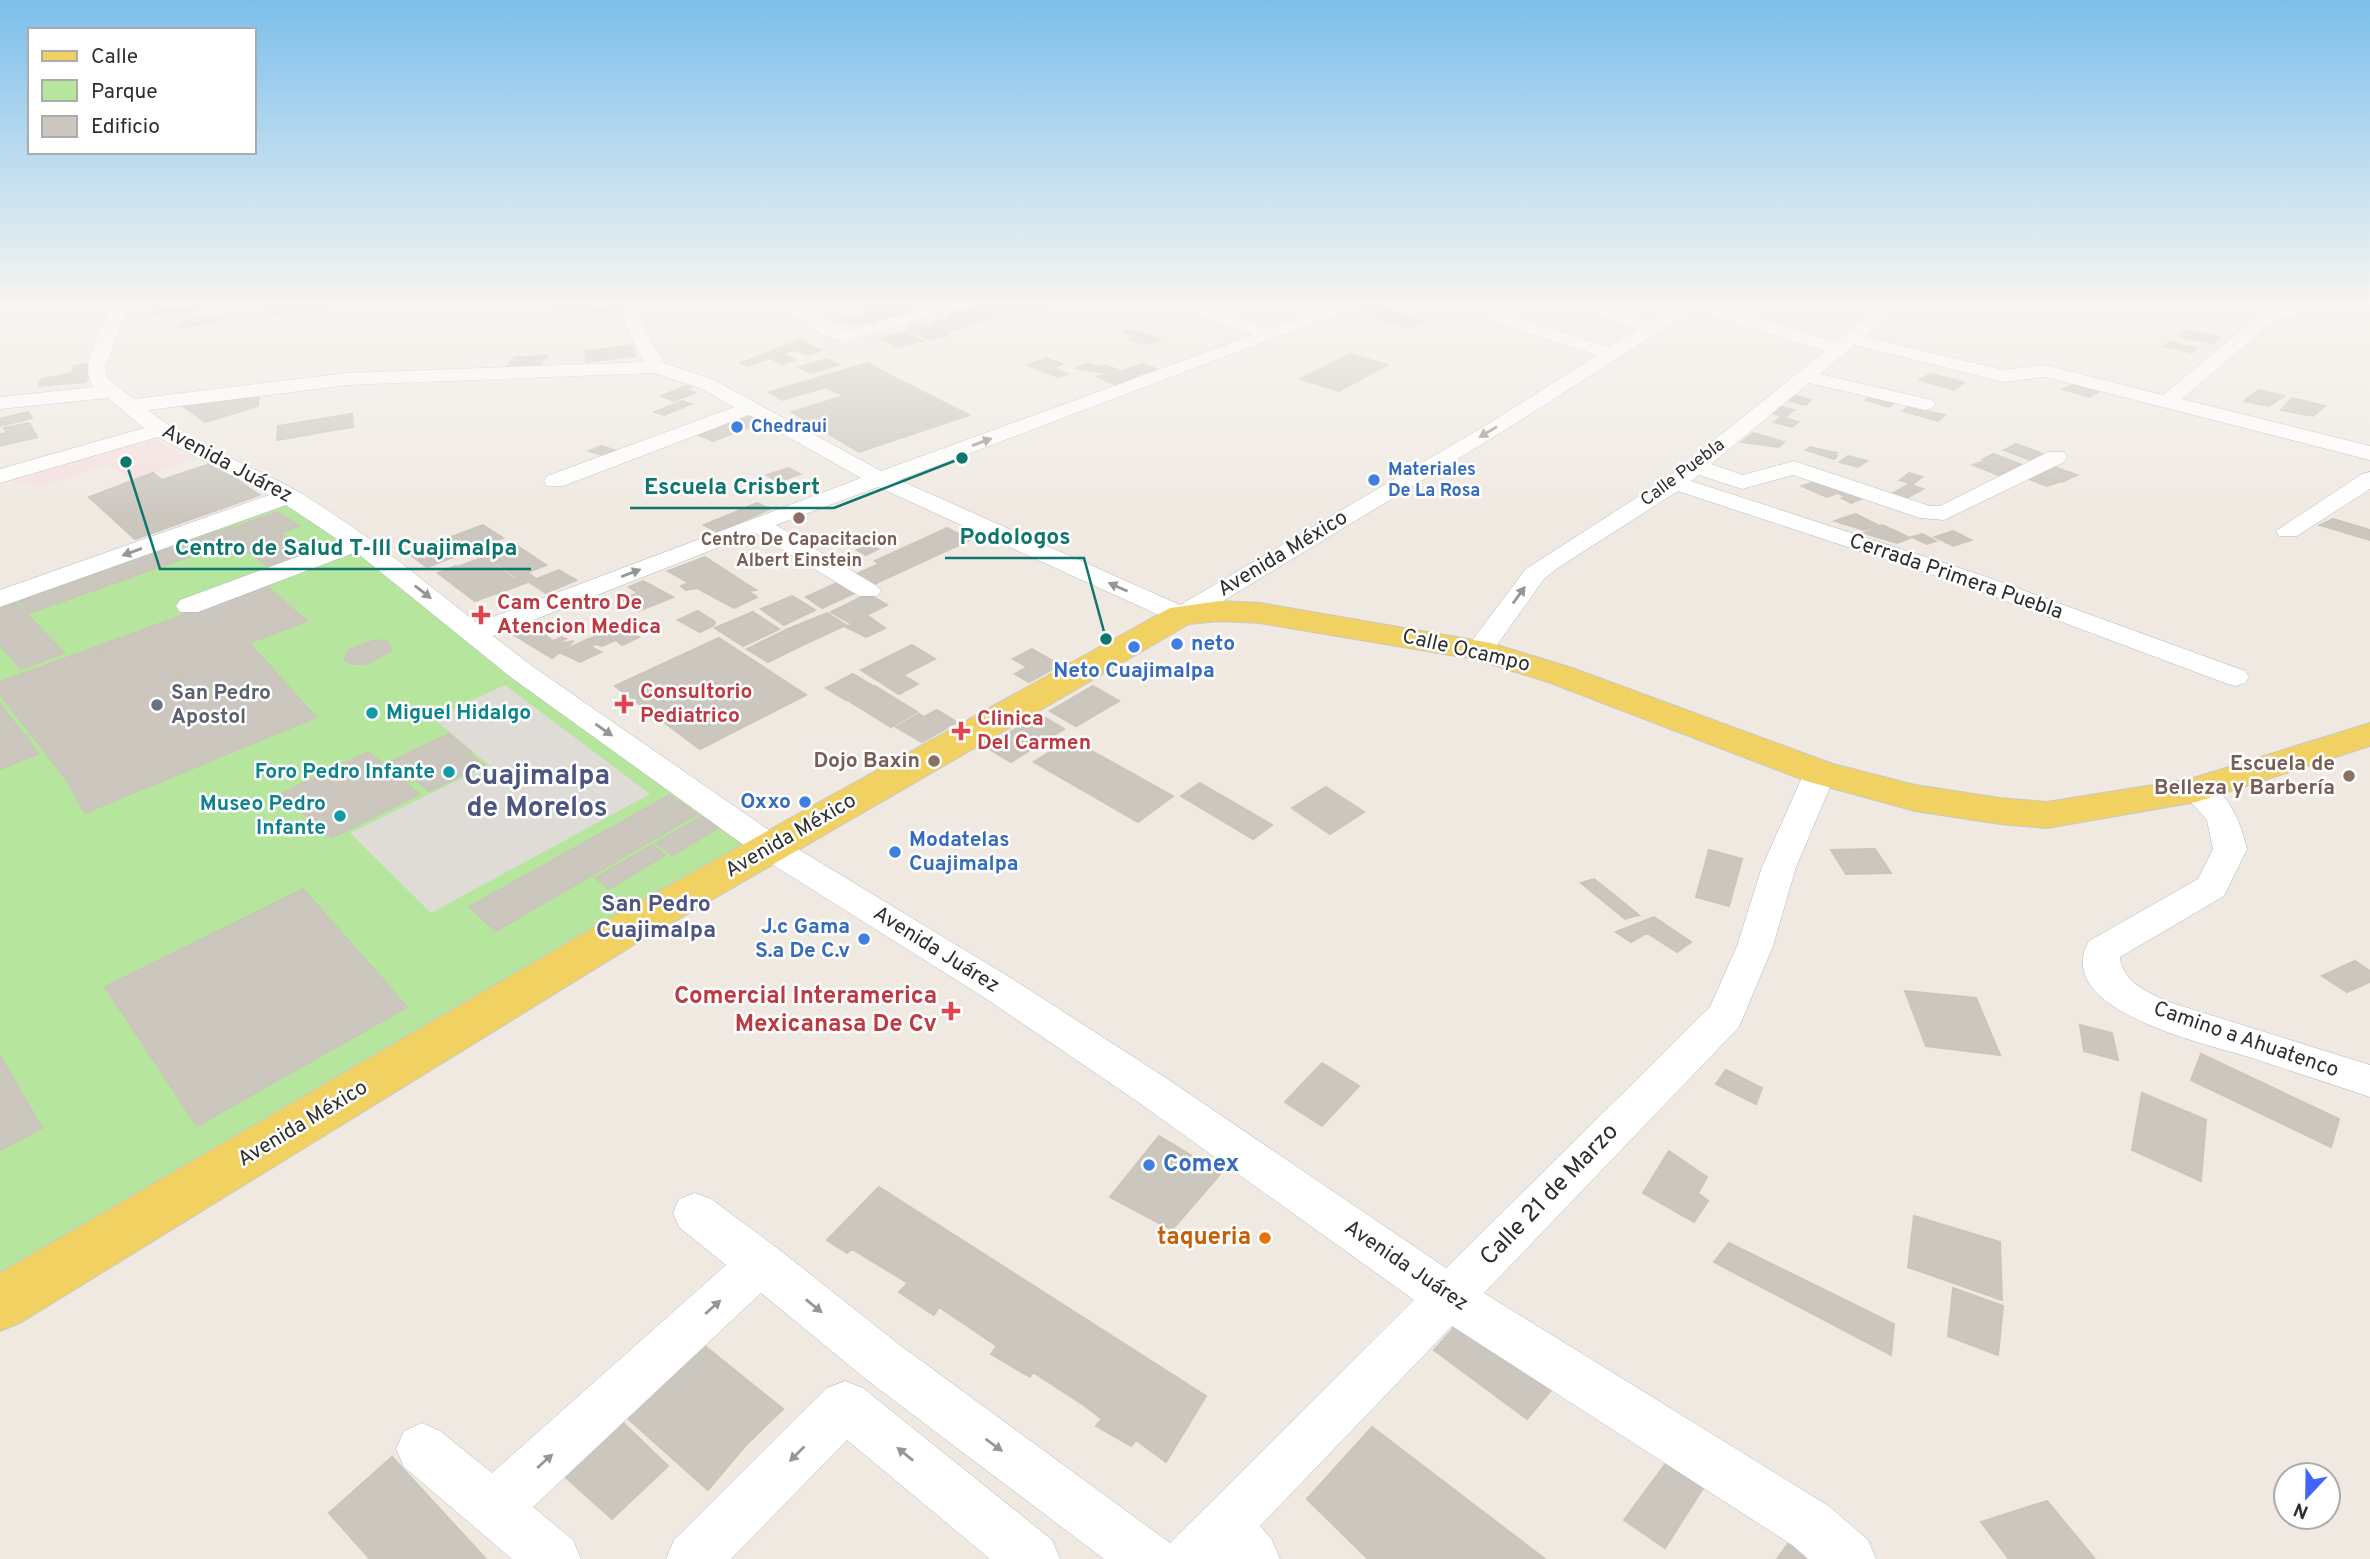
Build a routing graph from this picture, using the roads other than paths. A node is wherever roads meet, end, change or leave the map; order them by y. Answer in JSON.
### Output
{"nodes":[{"id":1,"x":97,"y":375,"type":"edge"},
{"id":2,"x":456,"y":375,"type":"edge"},
{"id":3,"x":683,"y":375,"type":"edge"},
{"id":4,"x":1163,"y":375,"type":"edge"},
{"id":5,"x":1575,"y":375,"type":"edge"},
{"id":6,"x":1809,"y":375,"type":"edge"},
{"id":7,"x":2060,"y":375,"type":"edge"},
{"id":8,"x":2199,"y":375,"type":"edge"},
{"id":9,"x":1806,"y":377,"type":"junction"},
{"id":10,"x":109,"y":392,"type":"junction"},
{"id":11,"x":2168,"y":401,"type":"junction"},
{"id":12,"x":0,"y":403,"type":"edge"},
{"id":13,"x":1925,"y":404,"type":"dead end"},
{"id":14,"x":129,"y":405,"type":"junction"},
{"id":15,"x":752,"y":407,"type":"junction"},
{"id":16,"x":160,"y":430,"type":"junction"},
{"id":17,"x":2370,"y":453,"type":"edge"},
{"id":18,"x":2056,"y":457,"type":"dead end"},
{"id":19,"x":1695,"y":466,"type":"junction"},
{"id":20,"x":0,"y":476,"type":"edge"},
{"id":21,"x":2370,"y":479,"type":"edge"},
{"id":22,"x":881,"y":480,"type":"junction"},
{"id":23,"x":555,"y":481,"type":"dead end"},
{"id":24,"x":1675,"y":483,"type":"junction"},
{"id":25,"x":288,"y":495,"type":"junction"},
{"id":26,"x":757,"y":524,"type":"junction"},
{"id":27,"x":2288,"y":531,"type":"dead end"},
{"id":28,"x":359,"y":542,"type":"junction"},
{"id":29,"x":867,"y":591,"type":"dead end"},
{"id":30,"x":0,"y":599,"type":"edge"},
{"id":31,"x":189,"y":606,"type":"dead end"},
{"id":32,"x":1181,"y":615,"type":"junction"},
{"id":33,"x":476,"y":633,"type":"junction"},
{"id":34,"x":1479,"y":650,"type":"junction"},
{"id":35,"x":2235,"y":677,"type":"dead end"},
{"id":36,"x":2370,"y":734,"type":"edge"},
{"id":37,"x":1821,"y":773,"type":"junction"},
{"id":38,"x":2196,"y":790,"type":"junction"},
{"id":39,"x":771,"y":848,"type":"junction"},
{"id":40,"x":2370,"y":1082,"type":"edge"},
{"id":41,"x":695,"y":1213,"type":"dead end"},
{"id":42,"x":761,"y":1263,"type":"junction"},
{"id":43,"x":1450,"y":1298,"type":"junction"},
{"id":44,"x":0,"y":1304,"type":"edge"},
{"id":45,"x":422,"y":1449,"type":"dead end"},
{"id":46,"x":494,"y":1507,"type":"junction"},
{"id":47,"x":1223,"y":1549,"type":"edge"},
{"id":48,"x":554,"y":1559,"type":"edge"},
{"id":49,"x":693,"y":1559,"type":"edge"},
{"id":50,"x":1033,"y":1559,"type":"edge"},
{"id":51,"x":1149,"y":1559,"type":"edge"},
{"id":52,"x":1849,"y":1559,"type":"edge"}],
"edges":[{"from":1,"to":10,"type":"street"},
{"from":2,"to":14,"type":"street"},
{"from":3,"to":15,"type":"street"},
{"from":22,"to":4,"type":"street","one_way":true},
{"from":5,"to":32,"type":"street","name":"Avenida México","one_way":true},
{"from":6,"to":9,"type":"street","name":"Calle Puebla"},
{"from":7,"to":11,"type":"street"},
{"from":8,"to":11,"type":"street"},
{"from":9,"to":13,"type":"street"},
{"from":9,"to":19,"type":"street","name":"Calle Puebla"},
{"from":10,"to":12,"type":"street"},
{"from":10,"to":14,"type":"street","name":"Avenida Juárez"},
{"from":11,"to":17,"type":"street"},
{"from":14,"to":16,"type":"street","name":"Avenida Juárez"},
{"from":15,"to":22,"type":"street"},
{"from":15,"to":23,"type":"street"},
{"from":16,"to":20,"type":"street"},
{"from":16,"to":25,"type":"street","name":"Avenida Juárez"},
{"from":18,"to":19,"type":"street"},
{"from":19,"to":24,"type":"street","name":"Calle Puebla"},
{"from":21,"to":27,"type":"street"},
{"from":22,"to":26,"type":"street"},
{"from":32,"to":22,"type":"street","one_way":true},
{"from":34,"to":24,"type":"street","name":"Calle Puebla","one_way":true},
{"from":24,"to":35,"type":"street","name":"Cerrada Primera Puebla"},
{"from":25,"to":28,"type":"street","name":"Avenida Juárez"},
{"from":25,"to":30,"type":"street","one_way":true},
{"from":26,"to":29,"type":"street"},
{"from":33,"to":26,"type":"street","one_way":true},
{"from":28,"to":31,"type":"street"},
{"from":28,"to":33,"type":"street","name":"Avenida Juárez","one_way":true},
{"from":32,"to":34,"type":"main road","name":"Calle Ocampo"},
{"from":32,"to":39,"type":"main road","name":"Avenida México"},
{"from":33,"to":39,"type":"street","name":"Avenida Juárez","one_way":true},
{"from":34,"to":37,"type":"main road","name":"Calle Ocampo"},
{"from":36,"to":38,"type":"main road","name":"Calle Ocampo"},
{"from":37,"to":38,"type":"main road","name":"Calle Ocampo"},
{"from":37,"to":43,"type":"street","name":"Calle 21 de Marzo"},
{"from":38,"to":40,"type":"street","name":"Camino a Ahuatenco"},
{"from":39,"to":43,"type":"street","name":"Avenida Juárez"},
{"from":39,"to":44,"type":"main road","name":"Avenida México"},
{"from":41,"to":42,"type":"street"},
{"from":46,"to":42,"type":"street","one_way":true},
{"from":42,"to":51,"type":"street","one_way":true},
{"from":43,"to":47,"type":"street","name":"Calle 21 de Marzo"},
{"from":43,"to":52,"type":"street","name":"Avenida Juárez"},
{"from":45,"to":46,"type":"street"},
{"from":46,"to":48,"type":"street"},
{"from":50,"to":49,"type":"street","one_way":true}]}
